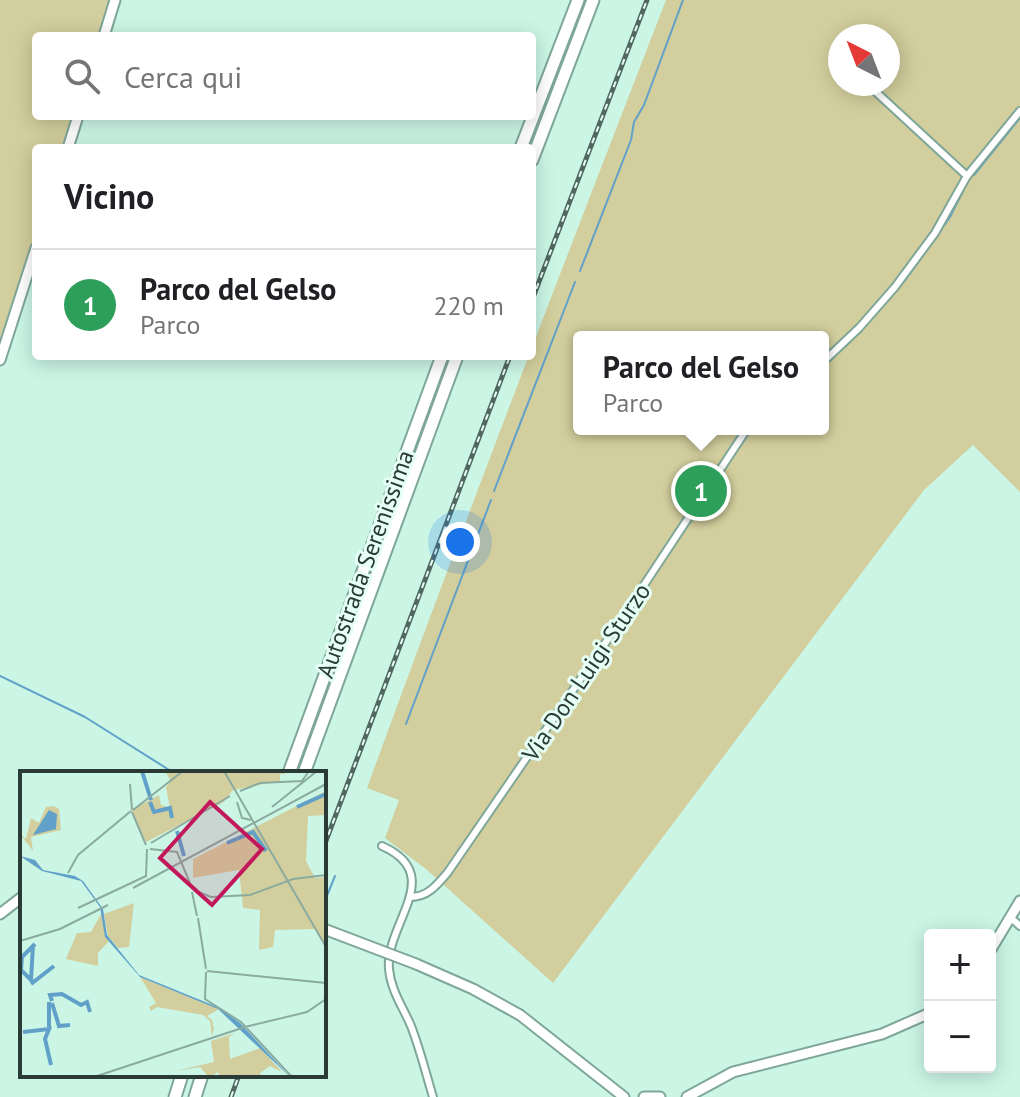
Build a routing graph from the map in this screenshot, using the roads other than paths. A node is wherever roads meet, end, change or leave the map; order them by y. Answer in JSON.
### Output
{"nodes":[{"id":1,"x":115,"y":0,"type":"edge"},
{"id":2,"x":578,"y":0,"type":"edge"},
{"id":3,"x":593,"y":0,"type":"edge"},
{"id":4,"x":105,"y":32,"type":"edge"},
{"id":5,"x":880,"y":96,"type":"edge"},
{"id":6,"x":536,"y":109,"type":"edge"},
{"id":7,"x":1020,"y":111,"type":"edge"},
{"id":8,"x":77,"y":120,"type":"edge"},
{"id":9,"x":532,"y":120,"type":"edge"},
{"id":10,"x":69,"y":144,"type":"edge"},
{"id":11,"x":523,"y":144,"type":"edge"},
{"id":12,"x":536,"y":150,"type":"edge"},
{"id":13,"x":967,"y":176,"type":"junction"},
{"id":14,"x":32,"y":260,"type":"edge"},
{"id":15,"x":829,"y":356,"type":"edge"},
{"id":16,"x":0,"y":360,"type":"edge"},
{"id":17,"x":441,"y":360,"type":"edge"},
{"id":18,"x":456,"y":360,"type":"edge"},
{"id":19,"x":743,"y":435,"type":"edge"},
{"id":20,"x":290,"y":771,"type":"edge"},
{"id":21,"x":305,"y":771,"type":"edge"},
{"id":22,"x":382,"y":846,"type":"dead end"},
{"id":23,"x":410,"y":897,"type":"junction"},
{"id":24,"x":20,"y":899,"type":"edge"},
{"id":25,"x":1020,"y":901,"type":"edge"},
{"id":26,"x":0,"y":914,"type":"edge"},
{"id":27,"x":1010,"y":917,"type":"junction"},
{"id":28,"x":1020,"y":926,"type":"edge"},
{"id":29,"x":326,"y":930,"type":"edge"},
{"id":30,"x":996,"y":941,"type":"edge"},
{"id":31,"x":924,"y":1016,"type":"edge"},
{"id":32,"x":181,"y":1077,"type":"edge"},
{"id":33,"x":201,"y":1077,"type":"edge"},
{"id":34,"x":175,"y":1097,"type":"edge"},
{"id":35,"x":195,"y":1097,"type":"edge"},
{"id":36,"x":433,"y":1097,"type":"edge"},
{"id":37,"x":624,"y":1097,"type":"edge"},
{"id":38,"x":644,"y":1097,"type":"edge"},
{"id":39,"x":660,"y":1097,"type":"edge"},
{"id":40,"x":687,"y":1097,"type":"edge"}],
"edges":[{"from":1,"to":4,"type":"street"},
{"from":2,"to":6,"type":"highway"},
{"from":3,"to":12,"type":"highway"},
{"from":5,"to":13,"type":"street"},
{"from":7,"to":13,"type":"street"},
{"from":8,"to":10,"type":"street"},
{"from":9,"to":11,"type":"highway"},
{"from":13,"to":15,"type":"street"},
{"from":14,"to":16,"type":"street"},
{"from":17,"to":20,"type":"highway","name":"Autostrada Serenissima"},
{"from":18,"to":21,"type":"highway","name":"Autostrada Serenissima"},
{"from":19,"to":23,"type":"street","name":"Via Don Luigi Sturzo"},
{"from":22,"to":23,"type":"street"},
{"from":23,"to":36,"type":"street"},
{"from":24,"to":26,"type":"street"},
{"from":25,"to":27,"type":"street"},
{"from":27,"to":28,"type":"street"},
{"from":27,"to":30,"type":"street"},
{"from":29,"to":37,"type":"street","bridge":true},
{"from":31,"to":40,"type":"street"},
{"from":32,"to":34,"type":"highway"},
{"from":33,"to":35,"type":"highway"},
{"from":38,"to":39,"type":"street"}]}
